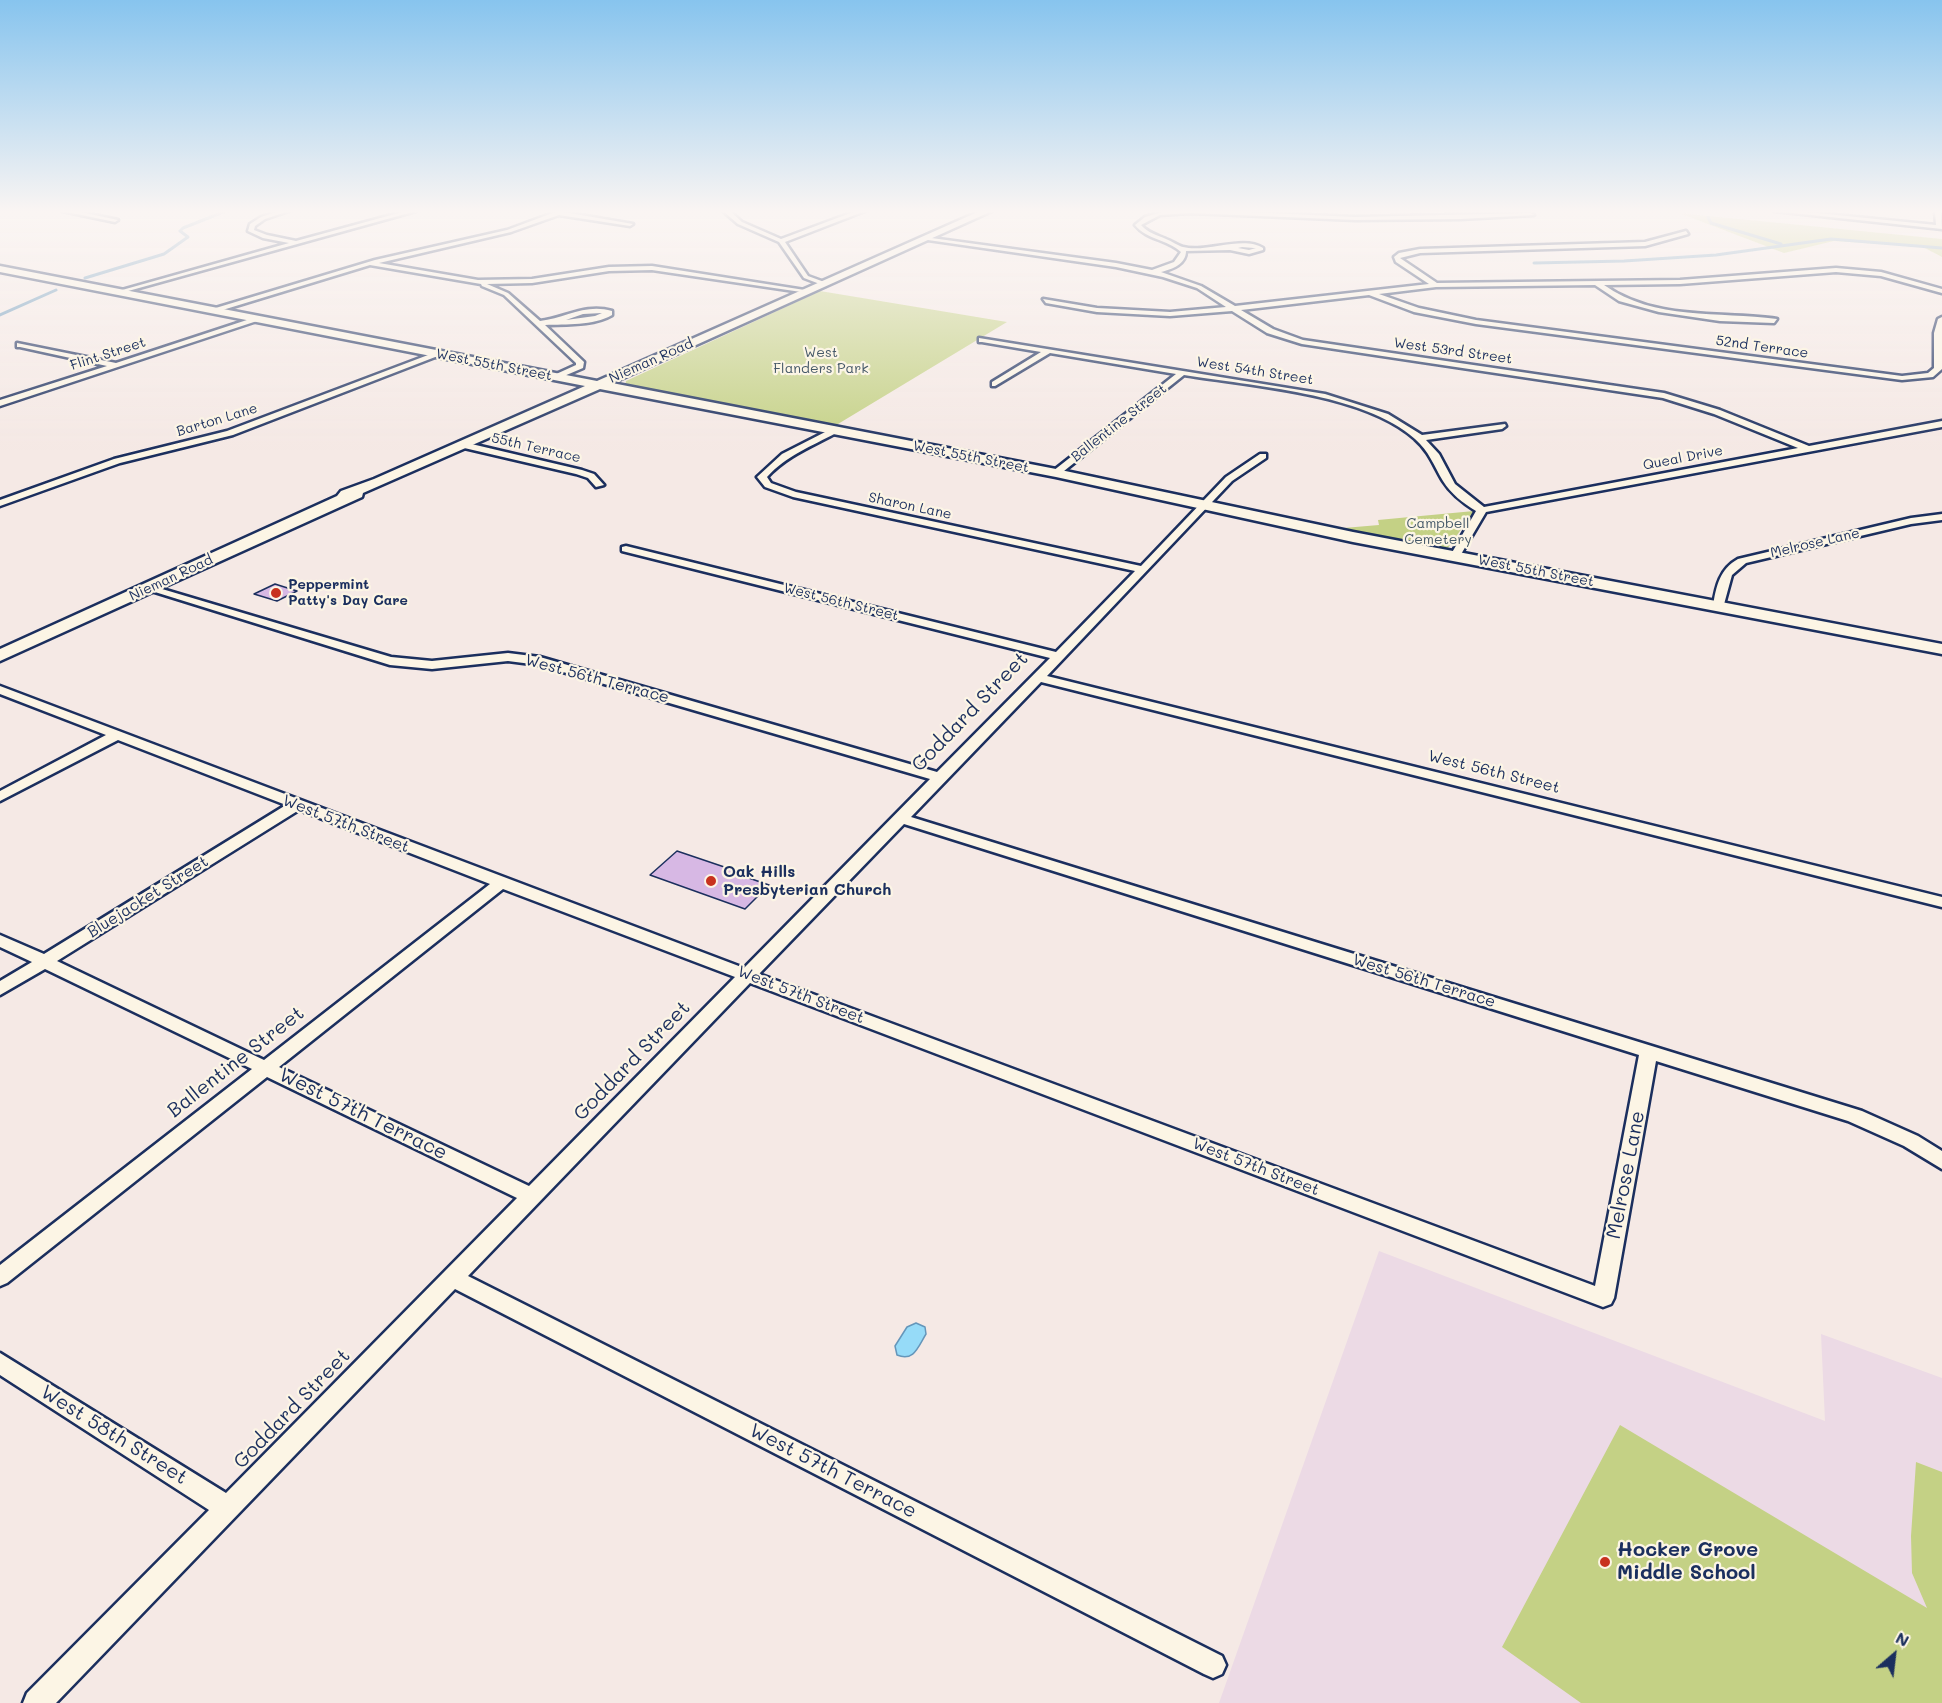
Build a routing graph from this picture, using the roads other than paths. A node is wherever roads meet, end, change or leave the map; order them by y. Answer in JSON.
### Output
{"nodes":[{"id":1,"x":110,"y":290,"type":"edge"},
{"id":2,"x":124,"y":290,"type":"edge"},
{"id":3,"x":278,"y":290,"type":"edge"},
{"id":4,"x":498,"y":290,"type":"edge"},
{"id":5,"x":513,"y":290,"type":"edge"},
{"id":6,"x":804,"y":290,"type":"edge"},
{"id":7,"x":1206,"y":290,"type":"edge"},
{"id":8,"x":1381,"y":290,"type":"edge"},
{"id":9,"x":1608,"y":290,"type":"edge"},
{"id":10,"x":808,"y":291,"type":"joint"},
{"id":11,"x":118,"y":292,"type":"junction"},
{"id":12,"x":1366,"y":292,"type":"junction"},
{"id":13,"x":506,"y":294,"type":"junction"},
{"id":14,"x":1046,"y":301,"type":"dead end"},
{"id":15,"x":1236,"y":308,"type":"junction"},
{"id":16,"x":213,"y":310,"type":"junction"},
{"id":17,"x":1942,"y":319,"type":"edge"},
{"id":18,"x":259,"y":320,"type":"junction"},
{"id":19,"x":556,"y":321,"type":"junction"},
{"id":20,"x":1774,"y":321,"type":"dead end"},
{"id":21,"x":538,"y":324,"type":"junction"},
{"id":22,"x":982,"y":340,"type":"dead end"},
{"id":23,"x":20,"y":345,"type":"dead end"},
{"id":24,"x":1940,"y":349,"type":"edge"},
{"id":25,"x":1048,"y":351,"type":"junction"},
{"id":26,"x":439,"y":354,"type":"junction"},
{"id":27,"x":116,"y":365,"type":"junction"},
{"id":28,"x":1182,"y":373,"type":"junction"},
{"id":29,"x":557,"y":377,"type":"junction"},
{"id":30,"x":995,"y":384,"type":"dead end"},
{"id":31,"x":595,"y":385,"type":"junction"},
{"id":32,"x":0,"y":403,"type":"edge"},
{"id":33,"x":1942,"y":424,"type":"edge"},
{"id":34,"x":1502,"y":426,"type":"dead end"},
{"id":35,"x":833,"y":431,"type":"junction"},
{"id":36,"x":1420,"y":438,"type":"junction"},
{"id":37,"x":463,"y":445,"type":"junction"},
{"id":38,"x":1806,"y":448,"type":"junction"},
{"id":39,"x":1263,"y":456,"type":"dead end"},
{"id":40,"x":1056,"y":474,"type":"junction"},
{"id":41,"x":598,"y":485,"type":"dead end"},
{"id":42,"x":0,"y":503,"type":"edge"},
{"id":43,"x":1204,"y":504,"type":"junction"},
{"id":44,"x":1482,"y":510,"type":"junction"},
{"id":45,"x":1942,"y":516,"type":"edge"},
{"id":46,"x":626,"y":549,"type":"dead end"},
{"id":47,"x":1455,"y":556,"type":"junction"},
{"id":48,"x":1140,"y":569,"type":"junction"},
{"id":49,"x":148,"y":588,"type":"junction"},
{"id":50,"x":1719,"y":606,"type":"junction"},
{"id":51,"x":1942,"y":649,"type":"edge"},
{"id":52,"x":0,"y":656,"type":"edge"},
{"id":53,"x":1056,"y":656,"type":"junction"},
{"id":54,"x":1037,"y":677,"type":"junction"},
{"id":55,"x":0,"y":690,"type":"edge"},
{"id":56,"x":117,"y":735,"type":"junction"},
{"id":57,"x":938,"y":777,"type":"junction"},
{"id":58,"x":0,"y":797,"type":"edge"},
{"id":59,"x":297,"y":805,"type":"junction"},
{"id":60,"x":899,"y":818,"type":"junction"},
{"id":61,"x":501,"y":884,"type":"junction"},
{"id":62,"x":1942,"y":902,"type":"edge"},
{"id":63,"x":0,"y":940,"type":"edge"},
{"id":64,"x":43,"y":962,"type":"junction"},
{"id":65,"x":746,"y":975,"type":"junction"},
{"id":66,"x":0,"y":988,"type":"edge"},
{"id":67,"x":1649,"y":1052,"type":"junction"},
{"id":68,"x":266,"y":1067,"type":"junction"},
{"id":69,"x":1942,"y":1161,"type":"edge"},
{"id":70,"x":531,"y":1196,"type":"junction"},
{"id":71,"x":0,"y":1277,"type":"edge"},
{"id":72,"x":453,"y":1278,"type":"junction"},
{"id":73,"x":1603,"y":1298,"type":"joint"},
{"id":74,"x":0,"y":1363,"type":"edge"},
{"id":75,"x":228,"y":1508,"type":"junction"},
{"id":76,"x":1213,"y":1665,"type":"dead end"},
{"id":77,"x":37,"y":1703,"type":"edge"}],
"edges":[{"from":1,"to":11,"type":"street","name":"West 55th Street"},
{"from":2,"to":11,"type":"street"},
{"from":3,"to":16,"type":"street"},
{"from":4,"to":13,"type":"street"},
{"from":5,"to":13,"type":"street"},
{"from":6,"to":10,"type":"street"},
{"from":7,"to":15,"type":"street","name":"West 53rd Street"},
{"from":8,"to":12,"type":"street"},
{"from":9,"to":20,"type":"street"},
{"from":10,"to":31,"type":"street","name":"Nieman Road"},
{"from":11,"to":16,"type":"street","name":"West 55th Street"},
{"from":12,"to":15,"type":"street"},
{"from":12,"to":24,"type":"street","name":"52nd Terrace"},
{"from":13,"to":21,"type":"street"},
{"from":14,"to":15,"type":"street"},
{"from":15,"to":38,"type":"street","name":"West 53rd Street"},
{"from":16,"to":18,"type":"street","name":"West 55th Street"},
{"from":17,"to":24,"type":"street"},
{"from":18,"to":26,"type":"street","name":"West 55th Street"},
{"from":18,"to":27,"type":"street","name":"Flint Street"},
{"from":19,"to":19,"type":"street"},
{"from":19,"to":21,"type":"street"},
{"from":21,"to":29,"type":"street"},
{"from":22,"to":25,"type":"street","name":"West 54th Street"},
{"from":23,"to":27,"type":"street"},
{"from":25,"to":28,"type":"street","name":"West 54th Street"},
{"from":25,"to":30,"type":"street"},
{"from":26,"to":29,"type":"street","name":"West 55th Street"},
{"from":26,"to":42,"type":"street","name":"Barton Lane"},
{"from":27,"to":32,"type":"street","name":"Flint Street"},
{"from":28,"to":36,"type":"street","name":"West 54th Street"},
{"from":28,"to":40,"type":"street","name":"Ballentine Street"},
{"from":29,"to":31,"type":"street","name":"West 55th Street"},
{"from":31,"to":35,"type":"street","name":"West 55th Street"},
{"from":31,"to":37,"type":"street","name":"Nieman Road"},
{"from":33,"to":38,"type":"street","name":"Queal Drive"},
{"from":34,"to":36,"type":"street"},
{"from":35,"to":40,"type":"street","name":"West 55th Street"},
{"from":35,"to":48,"type":"street","name":"Sharon Lane"},
{"from":36,"to":44,"type":"street","name":"West 54th Street"},
{"from":37,"to":41,"type":"street","name":"55th Terrace"},
{"from":37,"to":49,"type":"street","name":"Nieman Road"},
{"from":38,"to":44,"type":"street","name":"Queal Drive"},
{"from":39,"to":43,"type":"street","name":"Goddard Street"},
{"from":40,"to":43,"type":"street","name":"West 55th Street"},
{"from":43,"to":47,"type":"street","name":"West 55th Street"},
{"from":43,"to":48,"type":"street","name":"Goddard Street"},
{"from":44,"to":47,"type":"street"},
{"from":45,"to":50,"type":"street","name":"Melrose Lane"},
{"from":46,"to":53,"type":"street","name":"West 56th Street"},
{"from":47,"to":50,"type":"street","name":"West 55th Street"},
{"from":48,"to":53,"type":"street","name":"Goddard Street"},
{"from":49,"to":52,"type":"street","name":"Nieman Road"},
{"from":49,"to":57,"type":"street","name":"West 56th Terrace"},
{"from":50,"to":51,"type":"street","name":"West 55th Street"},
{"from":53,"to":54,"type":"street","name":"Goddard Street"},
{"from":54,"to":57,"type":"street","name":"Goddard Street"},
{"from":54,"to":62,"type":"street","name":"West 56th Street"},
{"from":55,"to":56,"type":"street","name":"West 57th Street"},
{"from":56,"to":58,"type":"street"},
{"from":56,"to":59,"type":"street","name":"West 57th Street"},
{"from":57,"to":60,"type":"street","name":"Goddard Street"},
{"from":59,"to":61,"type":"street","name":"West 57th Street"},
{"from":59,"to":64,"type":"street","name":"Bluejacket Street"},
{"from":60,"to":65,"type":"street","name":"Goddard Street"},
{"from":60,"to":67,"type":"street","name":"West 56th Terrace"},
{"from":61,"to":65,"type":"street","name":"West 57th Street"},
{"from":61,"to":68,"type":"street","name":"Ballentine Street"},
{"from":63,"to":64,"type":"street","name":"West 57th Terrace"},
{"from":64,"to":66,"type":"street","name":"Bluejacket Street"},
{"from":64,"to":68,"type":"street","name":"West 57th Terrace"},
{"from":65,"to":70,"type":"street","name":"Goddard Street"},
{"from":65,"to":73,"type":"street","name":"West 57th Street"},
{"from":67,"to":69,"type":"street","name":"West 56th Terrace"},
{"from":67,"to":73,"type":"street","name":"Melrose Lane"},
{"from":68,"to":70,"type":"street","name":"West 57th Terrace"},
{"from":68,"to":71,"type":"street","name":"Ballentine Street"},
{"from":70,"to":72,"type":"street","name":"Goddard Street"},
{"from":72,"to":75,"type":"street","name":"Goddard Street"},
{"from":72,"to":76,"type":"street","name":"West 57th Terrace"},
{"from":74,"to":75,"type":"street","name":"West 58th Street"},
{"from":75,"to":77,"type":"street","name":"Goddard Street"}]}
